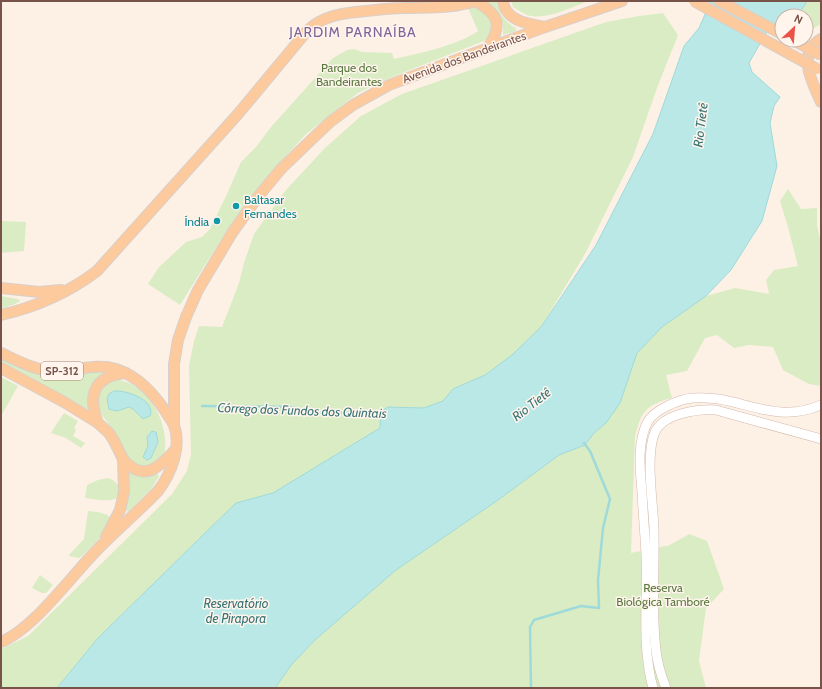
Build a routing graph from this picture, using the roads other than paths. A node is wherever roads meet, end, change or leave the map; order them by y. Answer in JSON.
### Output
{"nodes":[{"id":1,"x":475,"y":1,"type":"edge"},
{"id":2,"x":502,"y":1,"type":"edge"},
{"id":3,"x":622,"y":1,"type":"edge"},
{"id":4,"x":694,"y":1,"type":"edge"},
{"id":5,"x":719,"y":1,"type":"edge"},
{"id":6,"x":545,"y":27,"type":"junction"},
{"id":7,"x":774,"y":30,"type":"edge"},
{"id":8,"x":821,"y":39,"type":"edge"},
{"id":9,"x":488,"y":48,"type":"junction"},
{"id":10,"x":808,"y":48,"type":"edge"},
{"id":11,"x":821,"y":55,"type":"edge"},
{"id":12,"x":819,"y":70,"type":"edge"},
{"id":13,"x":821,"y":102,"type":"edge"},
{"id":14,"x":1,"y":288,"type":"edge"},
{"id":15,"x":73,"y":288,"type":"junction"},
{"id":16,"x":1,"y":315,"type":"edge"},
{"id":17,"x":1,"y":353,"type":"edge"},
{"id":18,"x":1,"y":368,"type":"edge"},
{"id":19,"x":126,"y":374,"type":"junction"},
{"id":20,"x":821,"y":405,"type":"edge"},
{"id":21,"x":98,"y":423,"type":"junction"},
{"id":22,"x":174,"y":425,"type":"junction"},
{"id":23,"x":821,"y":439,"type":"edge"},
{"id":24,"x":175,"y":450,"type":"junction"},
{"id":25,"x":123,"y":459,"type":"junction"},
{"id":26,"x":96,"y":551,"type":"junction"},
{"id":27,"x":1,"y":642,"type":"edge"},
{"id":28,"x":653,"y":688,"type":"edge"},
{"id":29,"x":666,"y":688,"type":"edge"}],
"edges":[{"from":1,"to":9,"type":"main road"},
{"from":1,"to":15,"type":"main road"},
{"from":2,"to":6,"type":"main road"},
{"from":3,"to":6,"type":"main road","name":"Avenida dos Bandeirantes"},
{"from":4,"to":12,"type":"main road","bridge":true},
{"from":5,"to":7,"type":"main road"},
{"from":6,"to":9,"type":"main road","name":"Avenida dos Bandeirantes"},
{"from":8,"to":13,"type":"main road"},
{"from":9,"to":22,"type":"main road","name":"Avenida dos Bandeirantes"},
{"from":10,"to":11,"type":"main road","bridge":true},
{"from":14,"to":15,"type":"main road"},
{"from":15,"to":16,"type":"main road"},
{"from":17,"to":19,"type":"main road","number":"SP-312"},
{"from":18,"to":21,"type":"main road","number":"SP-312"},
{"from":19,"to":21,"type":"main road"},
{"from":19,"to":22,"type":"main road","number":"SP-312"},
{"from":20,"to":28,"type":"main road"},
{"from":21,"to":25,"type":"main road","number":"SP-312"},
{"from":22,"to":24,"type":"main road","number":"SP-312"},
{"from":23,"to":29,"type":"main road"},
{"from":24,"to":25,"type":"main road"},
{"from":24,"to":26,"type":"main road","number":"SP-312"},
{"from":25,"to":26,"type":"main road","number":"SP-312"},
{"from":26,"to":27,"type":"main road","number":"SP-312"}]}
